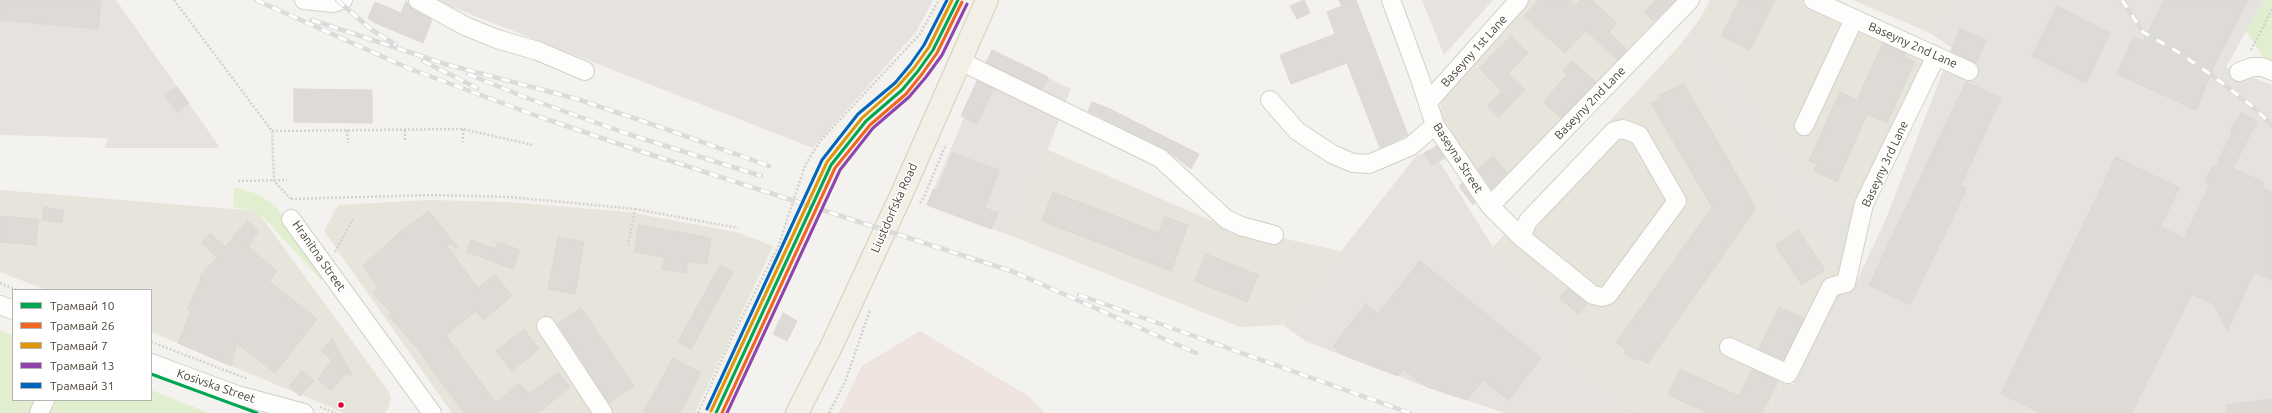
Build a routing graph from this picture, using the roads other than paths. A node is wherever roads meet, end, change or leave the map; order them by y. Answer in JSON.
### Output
{"nodes":[{"id":1,"x":304,"y":0,"type":"edge"},
{"id":2,"x":343,"y":0,"type":"edge"},
{"id":3,"x":418,"y":0,"type":"edge"},
{"id":4,"x":987,"y":0,"type":"edge"},
{"id":5,"x":1391,"y":0,"type":"edge"},
{"id":6,"x":1519,"y":0,"type":"edge"},
{"id":7,"x":1690,"y":0,"type":"edge"},
{"id":8,"x":1813,"y":0,"type":"edge"},
{"id":9,"x":1854,"y":19,"type":"junction"},
{"id":10,"x":1936,"y":56,"type":"junction"},
{"id":11,"x":960,"y":61,"type":"junction"},
{"id":12,"x":585,"y":71,"type":"dead end"},
{"id":13,"x":1969,"y":71,"type":"dead end"},
{"id":14,"x":2272,"y":71,"type":"edge"},
{"id":15,"x":2239,"y":72,"type":"road end"},
{"id":16,"x":1270,"y":100,"type":"dead end"},
{"id":17,"x":1428,"y":102,"type":"junction"},
{"id":18,"x":1435,"y":125,"type":"junction"},
{"id":19,"x":1804,"y":126,"type":"dead end"},
{"id":20,"x":1490,"y":206,"type":"junction"},
{"id":21,"x":291,"y":219,"type":"road end"},
{"id":22,"x":1274,"y":235,"type":"dead end"},
{"id":23,"x":1521,"y":237,"type":"junction"},
{"id":24,"x":0,"y":305,"type":"edge"},
{"id":25,"x":12,"y":310,"type":"edge"},
{"id":26,"x":546,"y":326,"type":"dead end"},
{"id":27,"x":1729,"y":346,"type":"dead end"},
{"id":28,"x":152,"y":364,"type":"edge"},
{"id":29,"x":45,"y":401,"type":"edge"},
{"id":30,"x":309,"y":409,"type":"edge"},
{"id":31,"x":40,"y":413,"type":"edge"},
{"id":32,"x":432,"y":413,"type":"edge"},
{"id":33,"x":603,"y":413,"type":"edge"},
{"id":34,"x":797,"y":413,"type":"edge"}],
"edges":[{"from":1,"to":2,"type":"street"},
{"from":3,"to":12,"type":"street"},
{"from":4,"to":11,"type":"main road","name":"Liustdorfska Road"},
{"from":5,"to":17,"type":"street","name":"Baseyna Street"},
{"from":6,"to":17,"type":"street","name":"Baseyny 1st Lane"},
{"from":7,"to":20,"type":"street","name":"Baseyny 2nd Lane"},
{"from":8,"to":9,"type":"street","name":"Baseyny 2nd Lane"},
{"from":9,"to":10,"type":"street","name":"Baseyny 2nd Lane"},
{"from":9,"to":19,"type":"street"},
{"from":10,"to":13,"type":"street","name":"Baseyny 2nd Lane"},
{"from":10,"to":27,"type":"street","name":"Baseyny 3rd Lane"},
{"from":11,"to":22,"type":"street"},
{"from":11,"to":34,"type":"main road","name":"Liustdorfska Road"},
{"from":14,"to":15,"type":"street"},
{"from":16,"to":18,"type":"street"},
{"from":17,"to":18,"type":"street","name":"Baseyna Street"},
{"from":18,"to":20,"type":"street","name":"Baseyna Street"},
{"from":20,"to":23,"type":"street","name":"Baseyna Street"},
{"from":21,"to":32,"type":"street","name":"Hranitna Street"},
{"from":23,"to":23,"type":"street","name":"Baseyna Street"},
{"from":24,"to":25,"type":"street"},
{"from":26,"to":33,"type":"street"},
{"from":28,"to":30,"type":"street","name":"Kosivska Street"},
{"from":29,"to":31,"type":"street"}]}
